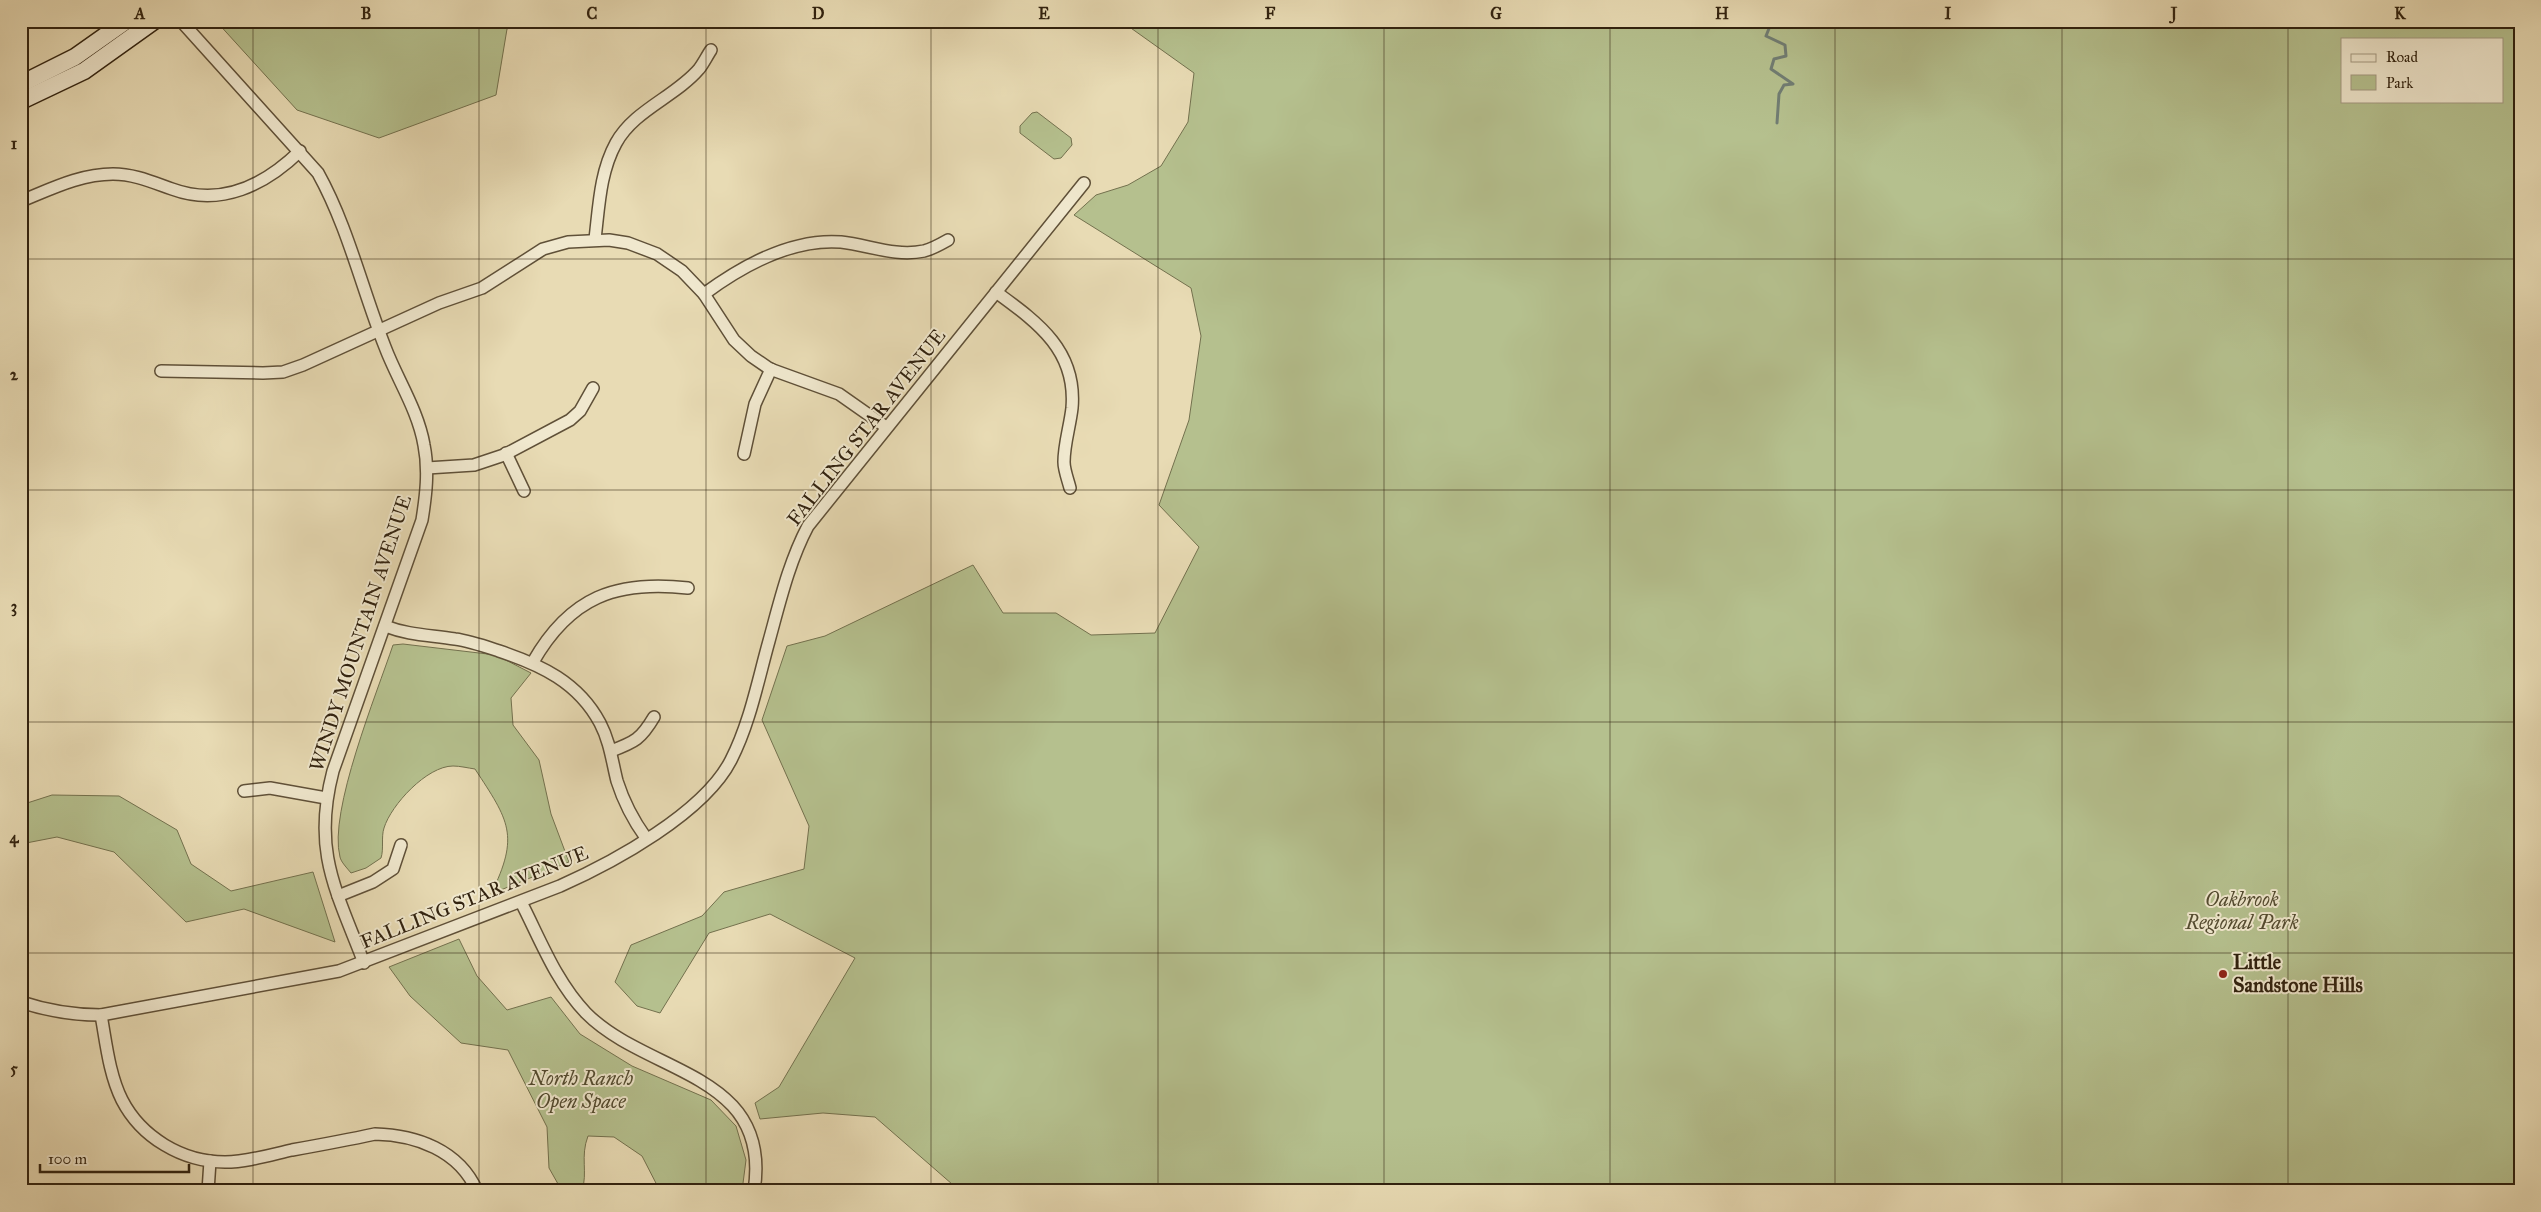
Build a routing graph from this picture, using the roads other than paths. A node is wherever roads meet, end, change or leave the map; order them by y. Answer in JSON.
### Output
{"nodes":[{"id":1,"x":126,"y":21,"type":"edge"},
{"id":2,"x":154,"y":21,"type":"edge"},
{"id":3,"x":181,"y":21,"type":"edge"},
{"id":4,"x":711,"y":50,"type":"dead end"},
{"id":5,"x":21,"y":84,"type":"edge"},
{"id":6,"x":21,"y":101,"type":"edge"},
{"id":7,"x":300,"y":151,"type":"junction"},
{"id":8,"x":1084,"y":183,"type":"dead end"},
{"id":9,"x":21,"y":201,"type":"edge"},
{"id":10,"x":595,"y":239,"type":"junction"},
{"id":11,"x":948,"y":240,"type":"dead end"},
{"id":12,"x":996,"y":292,"type":"junction"},
{"id":13,"x":704,"y":294,"type":"junction"},
{"id":14,"x":378,"y":330,"type":"junction"},
{"id":15,"x":771,"y":369,"type":"junction"},
{"id":16,"x":161,"y":372,"type":"dead end"},
{"id":17,"x":593,"y":388,"type":"dead end"},
{"id":18,"x":886,"y":427,"type":"junction"},
{"id":19,"x":506,"y":453,"type":"junction"},
{"id":20,"x":744,"y":454,"type":"dead end"},
{"id":21,"x":427,"y":468,"type":"junction"},
{"id":22,"x":1070,"y":488,"type":"dead end"},
{"id":23,"x":524,"y":491,"type":"dead end"},
{"id":24,"x":688,"y":588,"type":"dead end"},
{"id":25,"x":385,"y":626,"type":"junction"},
{"id":26,"x":533,"y":662,"type":"junction"},
{"id":27,"x":654,"y":716,"type":"dead end"},
{"id":28,"x":611,"y":751,"type":"junction"},
{"id":29,"x":244,"y":791,"type":"dead end"},
{"id":30,"x":326,"y":798,"type":"junction"},
{"id":31,"x":646,"y":838,"type":"junction"},
{"id":32,"x":401,"y":845,"type":"dead end"},
{"id":33,"x":338,"y":896,"type":"junction"},
{"id":34,"x":521,"y":902,"type":"junction"},
{"id":35,"x":364,"y":963,"type":"junction"},
{"id":36,"x":21,"y":1002,"type":"edge"},
{"id":37,"x":101,"y":1015,"type":"junction"},
{"id":38,"x":210,"y":1161,"type":"junction"},
{"id":39,"x":208,"y":1191,"type":"edge"},
{"id":40,"x":477,"y":1191,"type":"edge"},
{"id":41,"x":754,"y":1191,"type":"edge"}],
"edges":[{"from":1,"to":5,"type":"main road"},
{"from":2,"to":6,"type":"main road"},
{"from":3,"to":7,"type":"street","name":"WINDY MOUNTAIN AVENUE"},
{"from":4,"to":10,"type":"street"},
{"from":7,"to":9,"type":"street"},
{"from":7,"to":14,"type":"street","name":"WINDY MOUNTAIN AVENUE"},
{"from":8,"to":12,"type":"street","name":"FALLING STAR AVENUE"},
{"from":10,"to":13,"type":"street"},
{"from":10,"to":14,"type":"street"},
{"from":11,"to":13,"type":"street"},
{"from":12,"to":18,"type":"street","name":"FALLING STAR AVENUE"},
{"from":12,"to":22,"type":"street"},
{"from":13,"to":15,"type":"street"},
{"from":14,"to":16,"type":"street"},
{"from":14,"to":21,"type":"street","name":"WINDY MOUNTAIN AVENUE"},
{"from":15,"to":18,"type":"street"},
{"from":15,"to":20,"type":"street"},
{"from":17,"to":19,"type":"street"},
{"from":18,"to":31,"type":"street","name":"FALLING STAR AVENUE"},
{"from":19,"to":21,"type":"street"},
{"from":19,"to":23,"type":"street"},
{"from":21,"to":25,"type":"street","name":"WINDY MOUNTAIN AVENUE"},
{"from":24,"to":26,"type":"street"},
{"from":25,"to":26,"type":"street"},
{"from":25,"to":30,"type":"street","name":"WINDY MOUNTAIN AVENUE"},
{"from":26,"to":28,"type":"street"},
{"from":27,"to":28,"type":"street"},
{"from":28,"to":31,"type":"street"},
{"from":29,"to":30,"type":"street"},
{"from":30,"to":33,"type":"street","name":"WINDY MOUNTAIN AVENUE"},
{"from":31,"to":34,"type":"street","name":"FALLING STAR AVENUE"},
{"from":32,"to":33,"type":"street"},
{"from":33,"to":35,"type":"street","name":"WINDY MOUNTAIN AVENUE"},
{"from":34,"to":35,"type":"street","name":"FALLING STAR AVENUE"},
{"from":34,"to":41,"type":"street"},
{"from":35,"to":37,"type":"street","name":"FALLING STAR AVENUE"},
{"from":36,"to":37,"type":"street","name":"FALLING STAR AVENUE"},
{"from":37,"to":38,"type":"street"},
{"from":38,"to":39,"type":"street"},
{"from":38,"to":40,"type":"street"}]}
